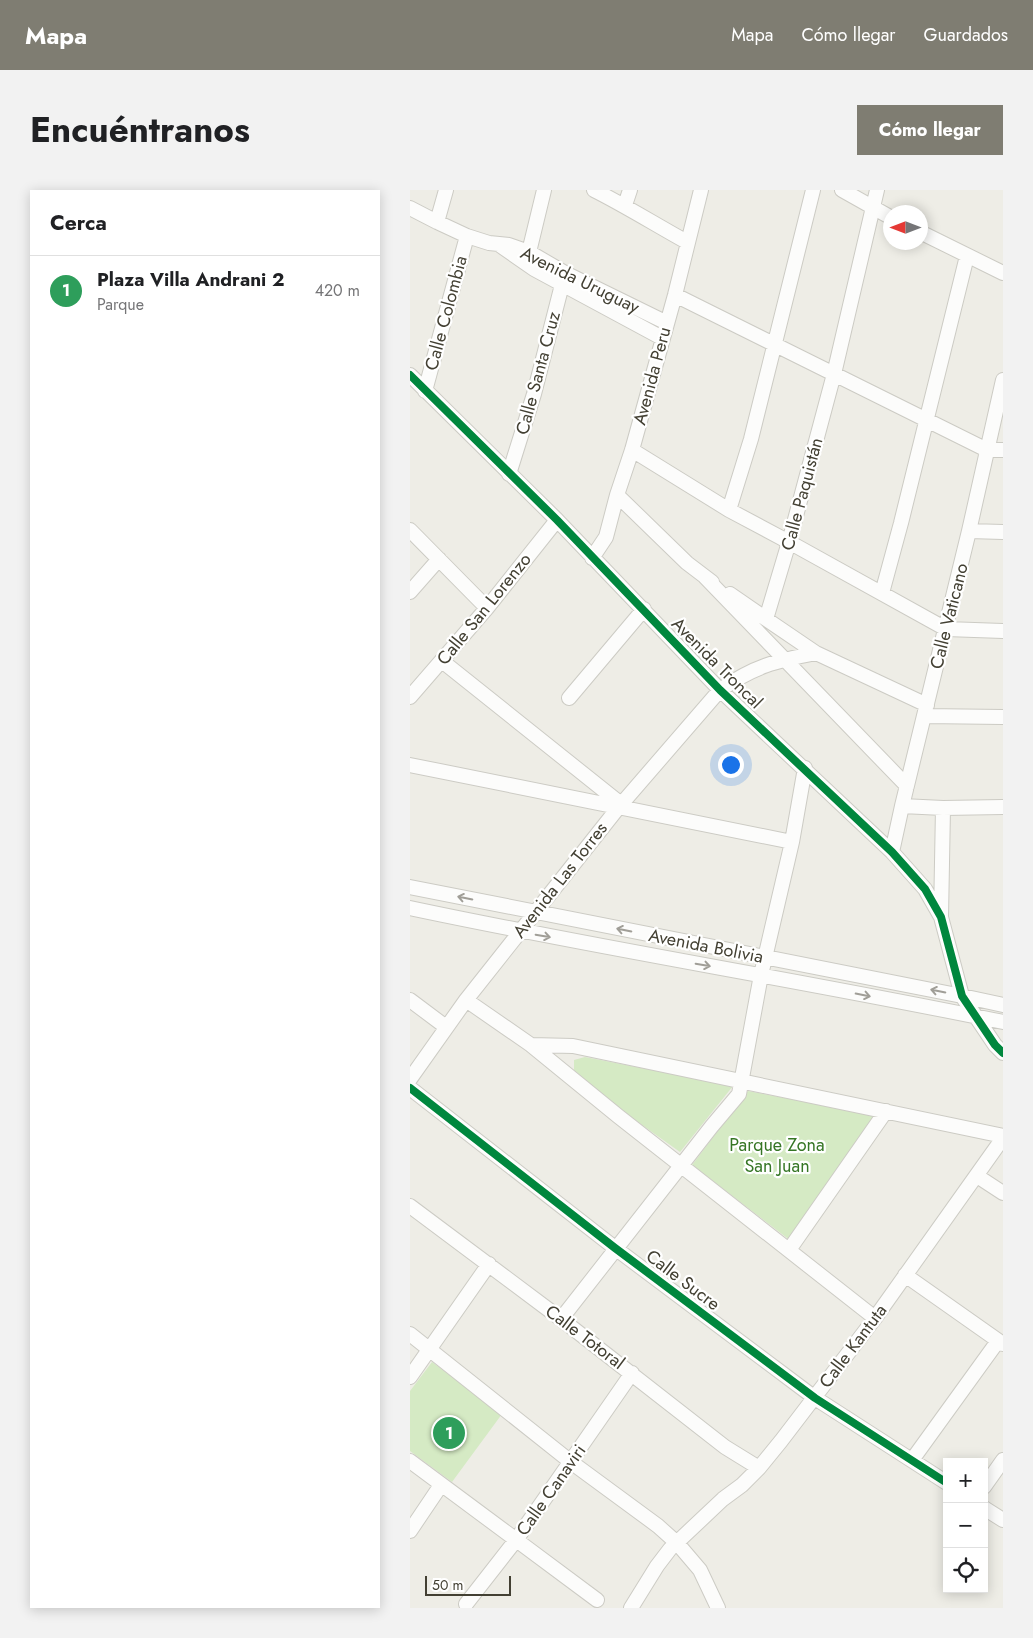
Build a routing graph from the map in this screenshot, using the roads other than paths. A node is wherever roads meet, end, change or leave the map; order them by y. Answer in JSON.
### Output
{"nodes":[{"id":1,"x":446,"y":190,"type":"edge"},
{"id":2,"x":544,"y":190,"type":"edge"},
{"id":3,"x":594,"y":190,"type":"edge"},
{"id":4,"x":630,"y":190,"type":"edge"},
{"id":5,"x":701,"y":190,"type":"edge"},
{"id":6,"x":813,"y":190,"type":"edge"},
{"id":7,"x":842,"y":190,"type":"edge"},
{"id":8,"x":877,"y":190,"type":"edge"},
{"id":9,"x":625,"y":205,"type":"junction"},
{"id":10,"x":410,"y":208,"type":"edge"},
{"id":11,"x":872,"y":208,"type":"junction"},
{"id":12,"x":883,"y":214,"type":"edge"},
{"id":13,"x":437,"y":222,"type":"junction"},
{"id":14,"x":467,"y":236,"type":"junction"},
{"id":15,"x":928,"y":236,"type":"edge"},
{"id":16,"x":687,"y":242,"type":"junction"},
{"id":17,"x":498,"y":244,"type":"junction"},
{"id":18,"x":529,"y":252,"type":"junction"},
{"id":19,"x":967,"y":256,"type":"junction"},
{"id":20,"x":1003,"y":273,"type":"edge"},
{"id":21,"x":564,"y":279,"type":"junction"},
{"id":22,"x":675,"y":295,"type":"junction"},
{"id":23,"x":666,"y":323,"type":"junction"},
{"id":24,"x":662,"y":338,"type":"junction"},
{"id":25,"x":774,"y":343,"type":"junction"},
{"id":26,"x":834,"y":374,"type":"junction"},
{"id":27,"x":410,"y":375,"type":"edge"},
{"id":28,"x":1003,"y":380,"type":"edge"},
{"id":29,"x":426,"y":391,"type":"junction"},
{"id":30,"x":927,"y":420,"type":"junction"},
{"id":31,"x":632,"y":450,"type":"junction"},
{"id":32,"x":986,"y":450,"type":"junction"},
{"id":33,"x":1003,"y":450,"type":"edge"},
{"id":34,"x":510,"y":474,"type":"junction"},
{"id":35,"x":617,"y":495,"type":"junction"},
{"id":36,"x":729,"y":510,"type":"junction"},
{"id":37,"x":557,"y":520,"type":"junction"},
{"id":38,"x":410,"y":530,"type":"edge"},
{"id":39,"x":970,"y":531,"type":"junction"},
{"id":40,"x":1003,"y":532,"type":"edge"},
{"id":41,"x":789,"y":542,"type":"junction"},
{"id":42,"x":592,"y":558,"type":"junction"},
{"id":43,"x":438,"y":559,"type":"junction"},
{"id":44,"x":705,"y":577,"type":"junction"},
{"id":45,"x":410,"y":592,"type":"edge"},
{"id":46,"x":882,"y":593,"type":"junction"},
{"id":47,"x":487,"y":608,"type":"junction"},
{"id":48,"x":644,"y":609,"type":"junction"},
{"id":49,"x":766,"y":619,"type":"junction"},
{"id":50,"x":946,"y":629,"type":"junction"},
{"id":51,"x":1003,"y":631,"type":"edge"},
{"id":52,"x":816,"y":652,"type":"junction"},
{"id":53,"x":784,"y":659,"type":"junction"},
{"id":54,"x":442,"y":661,"type":"junction"},
{"id":55,"x":720,"y":690,"type":"junction"},
{"id":56,"x":410,"y":697,"type":"edge"},
{"id":57,"x":569,"y":698,"type":"dead end"},
{"id":58,"x":925,"y":710,"type":"junction"},
{"id":59,"x":1003,"y":717,"type":"edge"},
{"id":60,"x":410,"y":765,"type":"edge"},
{"id":61,"x":805,"y":768,"type":"junction"},
{"id":62,"x":907,"y":786,"type":"junction"},
{"id":63,"x":620,"y":806,"type":"junction"},
{"id":64,"x":902,"y":806,"type":"junction"},
{"id":65,"x":1003,"y":807,"type":"edge"},
{"id":66,"x":943,"y":808,"type":"junction"},
{"id":67,"x":792,"y":842,"type":"junction"},
{"id":68,"x":892,"y":852,"type":"junction"},
{"id":69,"x":410,"y":887,"type":"edge"},
{"id":70,"x":410,"y":908,"type":"edge"},
{"id":71,"x":535,"y":912,"type":"junction"},
{"id":72,"x":941,"y":917,"type":"junction"},
{"id":73,"x":520,"y":931,"type":"junction"},
{"id":74,"x":765,"y":958,"type":"junction"},
{"id":75,"x":761,"y":975,"type":"junction"},
{"id":76,"x":962,"y":996,"type":"junction"},
{"id":77,"x":410,"y":1000,"type":"edge"},
{"id":78,"x":466,"y":1000,"type":"junction"},
{"id":79,"x":1003,"y":1005,"type":"edge"},
{"id":80,"x":976,"y":1017,"type":"junction"},
{"id":81,"x":1003,"y":1022,"type":"edge"},
{"id":82,"x":446,"y":1027,"type":"junction"},
{"id":83,"x":531,"y":1045,"type":"junction"},
{"id":84,"x":1003,"y":1053,"type":"edge"},
{"id":85,"x":410,"y":1079,"type":"edge"},
{"id":86,"x":742,"y":1081,"type":"junction"},
{"id":87,"x":410,"y":1088,"type":"edge"},
{"id":88,"x":886,"y":1111,"type":"junction"},
{"id":89,"x":1003,"y":1137,"type":"edge"},
{"id":90,"x":681,"y":1165,"type":"junction"},
{"id":91,"x":977,"y":1176,"type":"junction"},
{"id":92,"x":1003,"y":1193,"type":"edge"},
{"id":93,"x":410,"y":1206,"type":"edge"},
{"id":94,"x":615,"y":1248,"type":"junction"},
{"id":95,"x":789,"y":1250,"type":"junction"},
{"id":96,"x":489,"y":1264,"type":"junction"},
{"id":97,"x":905,"y":1275,"type":"junction"},
{"id":98,"x":561,"y":1318,"type":"junction"},
{"id":99,"x":875,"y":1318,"type":"junction"},
{"id":100,"x":410,"y":1334,"type":"edge"},
{"id":101,"x":1001,"y":1343,"type":"edge"},
{"id":102,"x":430,"y":1348,"type":"junction"},
{"id":103,"x":632,"y":1373,"type":"junction"},
{"id":104,"x":410,"y":1377,"type":"edge"},
{"id":105,"x":814,"y":1398,"type":"junction"},
{"id":106,"x":410,"y":1460,"type":"edge"},
{"id":107,"x":912,"y":1460,"type":"junction"},
{"id":108,"x":1003,"y":1460,"type":"edge"},
{"id":109,"x":571,"y":1462,"type":"junction"},
{"id":110,"x":759,"y":1468,"type":"junction"},
{"id":111,"x":943,"y":1480,"type":"edge"},
{"id":112,"x":988,"y":1481,"type":"edge"},
{"id":113,"x":441,"y":1485,"type":"junction"},
{"id":114,"x":988,"y":1511,"type":"edge"},
{"id":115,"x":1003,"y":1520,"type":"edge"},
{"id":116,"x":410,"y":1530,"type":"edge"},
{"id":117,"x":516,"y":1540,"type":"junction"},
{"id":118,"x":677,"y":1543,"type":"junction"},
{"id":119,"x":597,"y":1600,"type":"dead end"},
{"id":120,"x":466,"y":1607,"type":"edge"},
{"id":121,"x":631,"y":1608,"type":"edge"},
{"id":122,"x":718,"y":1608,"type":"edge"}],
"edges":[{"from":1,"to":13,"type":"street"},
{"from":2,"to":18,"type":"street"},
{"from":3,"to":9,"type":"street"},
{"from":4,"to":9,"type":"street"},
{"from":5,"to":16,"type":"street","name":"Avenida Peru"},
{"from":6,"to":25,"type":"street"},
{"from":7,"to":11,"type":"street"},
{"from":8,"to":11,"type":"street","name":"Calle Paquistán"},
{"from":9,"to":16,"type":"street"},
{"from":10,"to":13,"type":"street","name":"Avenida Uruguay"},
{"from":11,"to":12,"type":"street"},
{"from":11,"to":26,"type":"street","name":"Calle Paquistán"},
{"from":13,"to":14,"type":"street","name":"Avenida Uruguay"},
{"from":14,"to":17,"type":"street","name":"Avenida Uruguay"},
{"from":14,"to":29,"type":"street","name":"Calle Colombia"},
{"from":15,"to":19,"type":"street"},
{"from":16,"to":22,"type":"street","name":"Avenida Peru"},
{"from":17,"to":18,"type":"street","name":"Avenida Uruguay"},
{"from":17,"to":21,"type":"street"},
{"from":18,"to":21,"type":"street","name":"Avenida Uruguay"},
{"from":19,"to":20,"type":"street"},
{"from":19,"to":30,"type":"street"},
{"from":21,"to":23,"type":"street","name":"Avenida Uruguay"},
{"from":21,"to":24,"type":"street"},
{"from":21,"to":34,"type":"street","name":"Calle Santa Cruz"},
{"from":22,"to":23,"type":"street","name":"Avenida Peru"},
{"from":22,"to":25,"type":"street"},
{"from":23,"to":24,"type":"street","name":"Avenida Peru"},
{"from":24,"to":31,"type":"street","name":"Avenida Peru"},
{"from":25,"to":26,"type":"street"},
{"from":25,"to":36,"type":"street"},
{"from":26,"to":30,"type":"street"},
{"from":26,"to":41,"type":"street","name":"Calle Paquistán"},
{"from":27,"to":29,"type":"street","name":"Avenida Troncal"},
{"from":28,"to":32,"type":"street","name":"Calle Vaticano"},
{"from":29,"to":34,"type":"street","name":"Avenida Troncal"},
{"from":30,"to":32,"type":"street"},
{"from":30,"to":46,"type":"street"},
{"from":31,"to":35,"type":"street","name":"Avenida Peru"},
{"from":31,"to":36,"type":"street"},
{"from":32,"to":33,"type":"street"},
{"from":32,"to":39,"type":"street","name":"Calle Vaticano"},
{"from":34,"to":37,"type":"street","name":"Avenida Troncal"},
{"from":35,"to":42,"type":"street","name":"Avenida Peru"},
{"from":35,"to":44,"type":"street"},
{"from":36,"to":41,"type":"street"},
{"from":37,"to":42,"type":"street","name":"Avenida Troncal"},
{"from":37,"to":47,"type":"street","name":"Calle San Lorenzo"},
{"from":38,"to":43,"type":"street"},
{"from":39,"to":40,"type":"street"},
{"from":39,"to":50,"type":"street","name":"Calle Vaticano"},
{"from":41,"to":46,"type":"street"},
{"from":41,"to":49,"type":"street","name":"Calle Paquistán"},
{"from":42,"to":48,"type":"street","name":"Avenida Troncal"},
{"from":43,"to":45,"type":"street"},
{"from":43,"to":47,"type":"street"},
{"from":44,"to":49,"type":"street"},
{"from":44,"to":53,"type":"street"},
{"from":46,"to":50,"type":"street"},
{"from":47,"to":54,"type":"street","name":"Calle San Lorenzo"},
{"from":48,"to":55,"type":"street","name":"Avenida Troncal"},
{"from":48,"to":57,"type":"street"},
{"from":49,"to":52,"type":"street"},
{"from":50,"to":51,"type":"street"},
{"from":50,"to":58,"type":"street","name":"Calle Vaticano"},
{"from":52,"to":53,"type":"street","name":"Avenida Las Torres"},
{"from":52,"to":58,"type":"street"},
{"from":53,"to":55,"type":"street","name":"Avenida Las Torres"},
{"from":53,"to":62,"type":"street"},
{"from":54,"to":56,"type":"street","name":"Calle San Lorenzo"},
{"from":54,"to":63,"type":"street"},
{"from":55,"to":61,"type":"street","name":"Avenida Troncal"},
{"from":55,"to":63,"type":"street","name":"Avenida Las Torres"},
{"from":58,"to":59,"type":"street"},
{"from":58,"to":62,"type":"street","name":"Calle Vaticano"},
{"from":60,"to":63,"type":"street"},
{"from":61,"to":67,"type":"street"},
{"from":61,"to":68,"type":"street","name":"Avenida Troncal"},
{"from":62,"to":64,"type":"street","name":"Calle Vaticano"},
{"from":63,"to":67,"type":"street"},
{"from":63,"to":71,"type":"street","name":"Avenida Las Torres"},
{"from":64,"to":66,"type":"street"},
{"from":64,"to":68,"type":"street","name":"Calle Vaticano"},
{"from":65,"to":66,"type":"street"},
{"from":66,"to":72,"type":"street"},
{"from":67,"to":74,"type":"street"},
{"from":68,"to":72,"type":"street","name":"Avenida Troncal"},
{"from":71,"to":69,"type":"street","name":"Avenida Bolivia","one_way":true},
{"from":70,"to":73,"type":"street","name":"Avenida Bolivia"},
{"from":71,"to":73,"type":"street","name":"Avenida Las Torres"},
{"from":74,"to":71,"type":"street","name":"Avenida Bolivia","one_way":true},
{"from":72,"to":76,"type":"street","name":"Avenida Troncal"},
{"from":73,"to":75,"type":"street","name":"Avenida Bolivia","one_way":true},
{"from":73,"to":78,"type":"street","name":"Avenida Las Torres"},
{"from":74,"to":75,"type":"street"},
{"from":76,"to":74,"type":"street","name":"Avenida Bolivia","one_way":true},
{"from":75,"to":80,"type":"street","name":"Avenida Bolivia","one_way":true},
{"from":75,"to":86,"type":"street"},
{"from":76,"to":79,"type":"street","name":"Avenida Bolivia"},
{"from":76,"to":80,"type":"street"},
{"from":77,"to":82,"type":"street"},
{"from":78,"to":82,"type":"street","name":"Avenida Las Torres"},
{"from":78,"to":83,"type":"street"},
{"from":80,"to":81,"type":"street","name":"Avenida Bolivia"},
{"from":80,"to":84,"type":"street"},
{"from":82,"to":85,"type":"street","name":"Avenida Las Torres"},
{"from":83,"to":86,"type":"street"},
{"from":83,"to":90,"type":"street"},
{"from":86,"to":88,"type":"street"},
{"from":86,"to":90,"type":"street"},
{"from":87,"to":94,"type":"street","name":"Calle Sucre"},
{"from":88,"to":89,"type":"street"},
{"from":88,"to":95,"type":"street"},
{"from":89,"to":91,"type":"street","name":"Calle Kantuta"},
{"from":90,"to":94,"type":"street"},
{"from":90,"to":95,"type":"street"},
{"from":91,"to":92,"type":"street"},
{"from":91,"to":97,"type":"street","name":"Calle Kantuta"},
{"from":93,"to":96,"type":"street","name":"Calle Totoral"},
{"from":94,"to":98,"type":"street"},
{"from":94,"to":105,"type":"street","name":"Calle Sucre"},
{"from":95,"to":99,"type":"street"},
{"from":96,"to":98,"type":"street","name":"Calle Totoral"},
{"from":96,"to":102,"type":"street"},
{"from":97,"to":99,"type":"street","name":"Calle Kantuta"},
{"from":97,"to":101,"type":"street"},
{"from":98,"to":103,"type":"street","name":"Calle Totoral"},
{"from":99,"to":105,"type":"street","name":"Calle Kantuta"},
{"from":100,"to":102,"type":"street"},
{"from":101,"to":107,"type":"street"},
{"from":102,"to":104,"type":"street"},
{"from":102,"to":109,"type":"street"},
{"from":103,"to":109,"type":"street","name":"Calle Canaviri"},
{"from":103,"to":110,"type":"street","name":"Calle Totoral"},
{"from":105,"to":107,"type":"street","name":"Calle Sucre"},
{"from":105,"to":110,"type":"street","name":"Calle Kantuta"},
{"from":106,"to":113,"type":"street"},
{"from":107,"to":111,"type":"street","name":"Calle Sucre"},
{"from":108,"to":112,"type":"street"},
{"from":109,"to":117,"type":"street","name":"Calle Canaviri"},
{"from":109,"to":118,"type":"street"},
{"from":110,"to":118,"type":"street","name":"Calle Kantuta"},
{"from":113,"to":116,"type":"street"},
{"from":113,"to":117,"type":"street"},
{"from":114,"to":115,"type":"street"},
{"from":117,"to":119,"type":"street"},
{"from":117,"to":120,"type":"street","name":"Calle Canaviri"},
{"from":118,"to":121,"type":"street","name":"Calle Kantuta"},
{"from":118,"to":122,"type":"street"}]}
